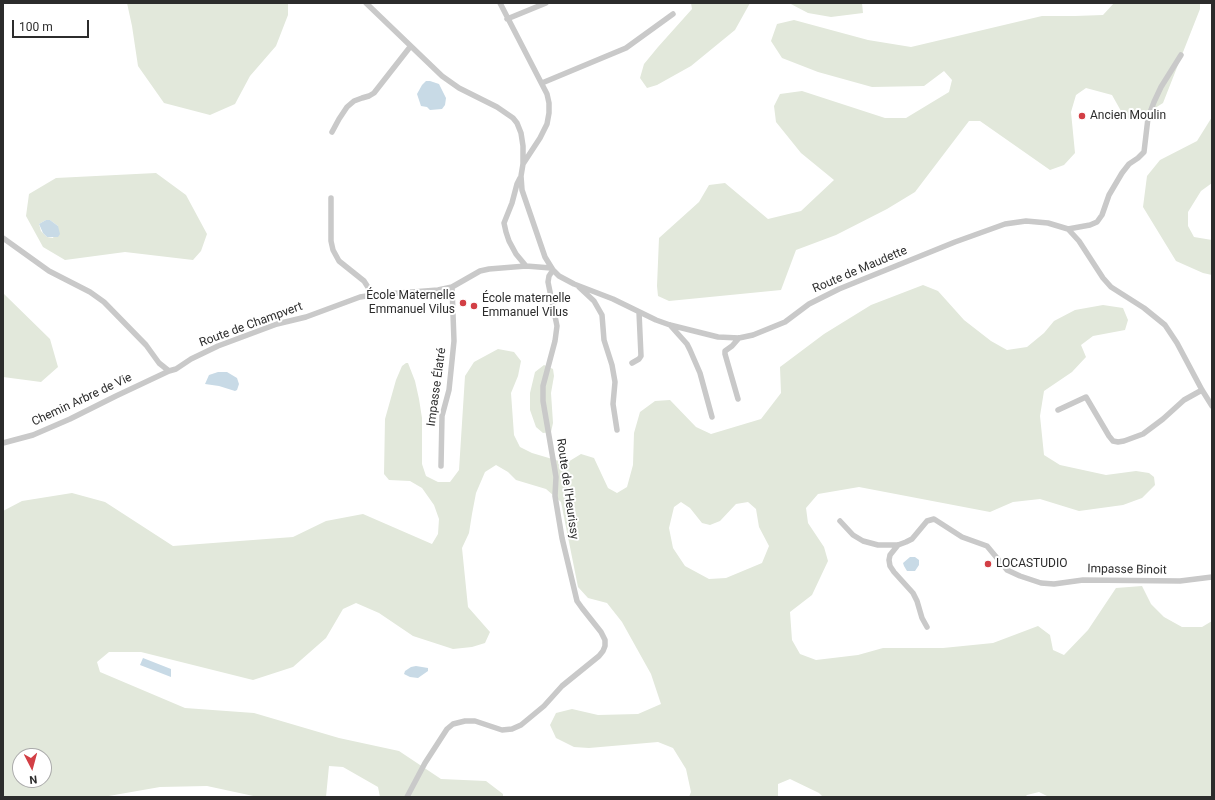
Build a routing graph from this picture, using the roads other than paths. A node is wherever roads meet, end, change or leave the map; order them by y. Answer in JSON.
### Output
{"nodes":[{"id":1,"x":366,"y":3,"type":"edge"},
{"id":2,"x":500,"y":3,"type":"edge"},
{"id":3,"x":546,"y":3,"type":"edge"},
{"id":4,"x":674,"y":14,"type":"dead end"},
{"id":5,"x":507,"y":19,"type":"junction"},
{"id":6,"x":410,"y":47,"type":"junction"},
{"id":7,"x":1181,"y":55,"type":"dead end"},
{"id":8,"x":542,"y":83,"type":"junction"},
{"id":9,"x":332,"y":132,"type":"dead end"},
{"id":10,"x":523,"y":164,"type":"junction"},
{"id":11,"x":521,"y":176,"type":"junction"},
{"id":12,"x":331,"y":198,"type":"dead end"},
{"id":13,"x":1068,"y":229,"type":"junction"},
{"id":14,"x":3,"y":238,"type":"edge"},
{"id":15,"x":526,"y":266,"type":"junction"},
{"id":16,"x":552,"y":269,"type":"junction"},
{"id":17,"x":578,"y":285,"type":"junction"},
{"id":18,"x":452,"y":287,"type":"junction"},
{"id":19,"x":373,"y":295,"type":"junction"},
{"id":20,"x":639,"y":312,"type":"junction"},
{"id":21,"x":670,"y":325,"type":"junction"},
{"id":22,"x":740,"y":338,"type":"junction"},
{"id":23,"x":632,"y":363,"type":"dead end"},
{"id":24,"x":169,"y":371,"type":"junction"},
{"id":25,"x":1202,"y":390,"type":"junction"},
{"id":26,"x":738,"y":399,"type":"dead end"},
{"id":27,"x":1212,"y":406,"type":"edge"},
{"id":28,"x":1058,"y":410,"type":"dead end"},
{"id":29,"x":712,"y":417,"type":"dead end"},
{"id":30,"x":617,"y":430,"type":"dead end"},
{"id":31,"x":3,"y":443,"type":"edge"},
{"id":32,"x":441,"y":466,"type":"dead end"},
{"id":33,"x":840,"y":521,"type":"dead end"},
{"id":34,"x":898,"y":545,"type":"junction"},
{"id":35,"x":1212,"y":576,"type":"edge"},
{"id":36,"x":927,"y":627,"type":"dead end"},
{"id":37,"x":407,"y":797,"type":"edge"}],
"edges":[{"from":1,"to":6,"type":"street"},
{"from":2,"to":5,"type":"street"},
{"from":3,"to":5,"type":"street"},
{"from":4,"to":8,"type":"street"},
{"from":5,"to":8,"type":"street"},
{"from":6,"to":9,"type":"street"},
{"from":6,"to":10,"type":"street"},
{"from":7,"to":13,"type":"street"},
{"from":8,"to":10,"type":"street"},
{"from":10,"to":11,"type":"street"},
{"from":11,"to":15,"type":"street"},
{"from":11,"to":16,"type":"street"},
{"from":12,"to":19,"type":"street"},
{"from":13,"to":22,"type":"street","name":"Route de Maudette"},
{"from":13,"to":25,"type":"street"},
{"from":14,"to":24,"type":"street"},
{"from":15,"to":16,"type":"street","name":"Route de Champvert"},
{"from":15,"to":18,"type":"street","name":"Route de Champvert"},
{"from":16,"to":17,"type":"street","name":"Route de Maudette"},
{"from":16,"to":37,"type":"street","name":"Route de l'Heurissy"},
{"from":17,"to":20,"type":"street","name":"Route de Maudette"},
{"from":17,"to":30,"type":"street"},
{"from":18,"to":19,"type":"street","name":"Route de Champvert"},
{"from":18,"to":32,"type":"street","name":"Impasse Élatré"},
{"from":19,"to":24,"type":"street","name":"Route de Champvert"},
{"from":20,"to":21,"type":"street","name":"Route de Maudette"},
{"from":20,"to":23,"type":"street"},
{"from":21,"to":22,"type":"street","name":"Route de Maudette"},
{"from":21,"to":29,"type":"street"},
{"from":22,"to":26,"type":"street"},
{"from":24,"to":31,"type":"street","name":"Chemin Arbre de Vie"},
{"from":25,"to":27,"type":"street"},
{"from":25,"to":28,"type":"street"},
{"from":33,"to":34,"type":"street","name":"Impasse Binoit"},
{"from":34,"to":35,"type":"street","name":"Impasse Binoit"},
{"from":34,"to":36,"type":"street"}]}
